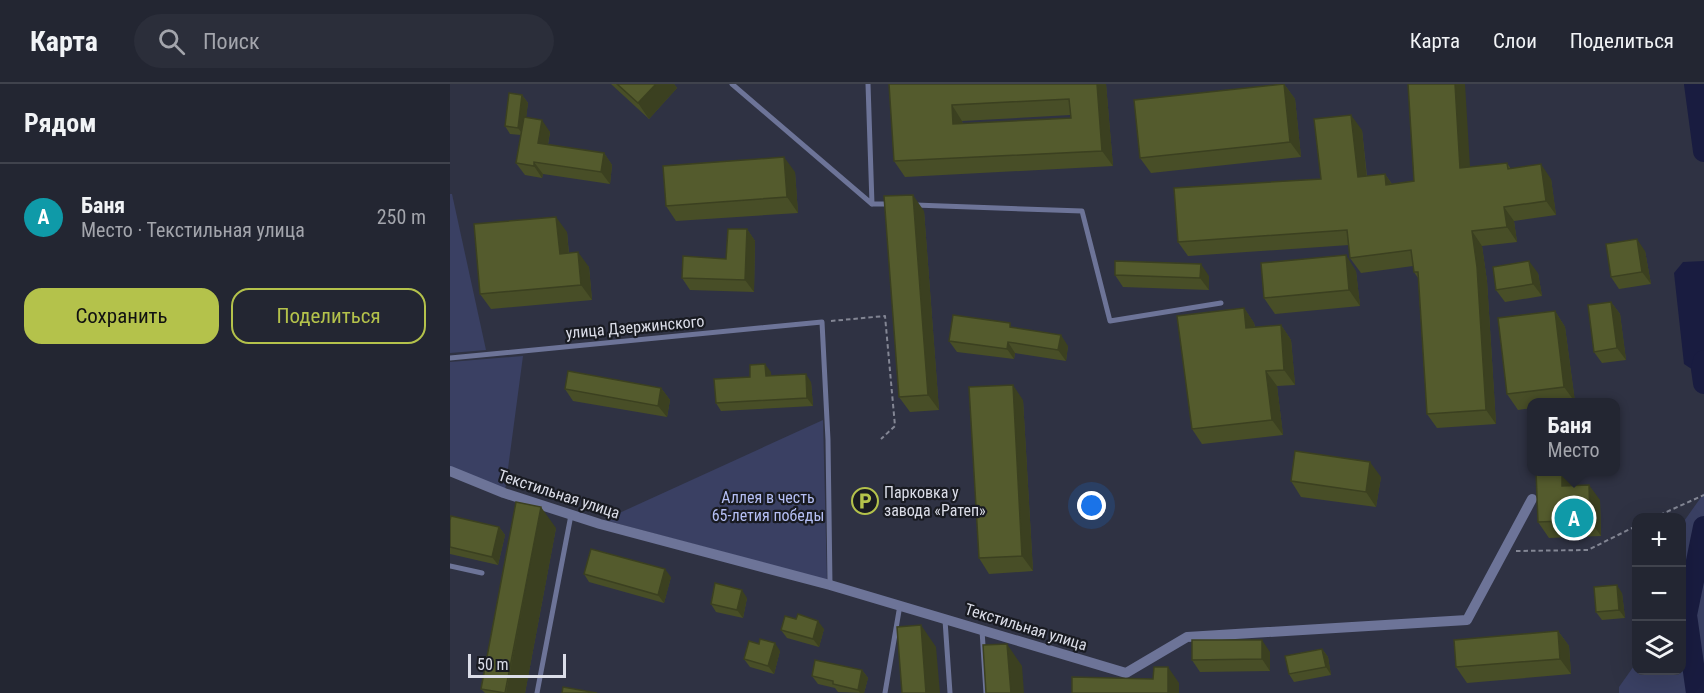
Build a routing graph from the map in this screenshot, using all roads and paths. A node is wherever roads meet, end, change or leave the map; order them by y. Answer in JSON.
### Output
{"nodes":[{"id":1,"x":732,"y":84,"type":"edge"},
{"id":2,"x":868,"y":84,"type":"edge"},
{"id":3,"x":872,"y":204,"type":"junction"},
{"id":4,"x":895,"y":205,"type":"edge"},
{"id":5,"x":907,"y":205,"type":"edge"},
{"id":6,"x":1221,"y":303,"type":"dead end"},
{"id":7,"x":822,"y":322,"type":"junction"},
{"id":8,"x":450,"y":358,"type":"edge"},
{"id":9,"x":881,"y":439,"type":"dead end"},
{"id":10,"x":450,"y":471,"type":"edge"},
{"id":11,"x":1704,"y":495,"type":"edge"},
{"id":12,"x":1532,"y":499,"type":"dead end"},
{"id":13,"x":1663,"y":513,"type":"edge"},
{"id":14,"x":571,"y":514,"type":"junction"},
{"id":15,"x":1632,"y":528,"type":"edge"},
{"id":16,"x":1505,"y":551,"type":"junction"},
{"id":17,"x":450,"y":566,"type":"edge"},
{"id":18,"x":482,"y":573,"type":"dead end"},
{"id":19,"x":830,"y":585,"type":"junction"},
{"id":20,"x":900,"y":605,"type":"junction"},
{"id":21,"x":945,"y":619,"type":"junction"},
{"id":22,"x":982,"y":630,"type":"junction"},
{"id":23,"x":537,"y":693,"type":"edge"},
{"id":24,"x":885,"y":693,"type":"edge"},
{"id":25,"x":950,"y":693,"type":"edge"},
{"id":26,"x":986,"y":693,"type":"edge"}],
"edges":[{"from":1,"to":3,"type":"lane"},
{"from":2,"to":3,"type":"lane"},
{"from":3,"to":4,"type":"lane"},
{"from":5,"to":6,"type":"lane"},
{"from":7,"to":8,"type":"lane","name":"улица Дзержинского"},
{"from":7,"to":9,"type":"path"},
{"from":7,"to":19,"type":"lane"},
{"from":10,"to":14,"type":"street","name":"Текстильная улица"},
{"from":11,"to":13,"type":"path"},
{"from":12,"to":16,"type":"street","name":"Текстильная улица"},
{"from":14,"to":19,"type":"street","name":"Текстильная улица"},
{"from":14,"to":23,"type":"lane"},
{"from":15,"to":16,"type":"path"},
{"from":16,"to":22,"type":"street","name":"Текстильная улица"},
{"from":17,"to":18,"type":"lane"},
{"from":19,"to":20,"type":"street","name":"Текстильная улица"},
{"from":20,"to":21,"type":"street","name":"Текстильная улица"},
{"from":20,"to":24,"type":"lane"},
{"from":21,"to":22,"type":"street","name":"Текстильная улица"},
{"from":21,"to":25,"type":"lane"},
{"from":22,"to":26,"type":"lane"}]}
